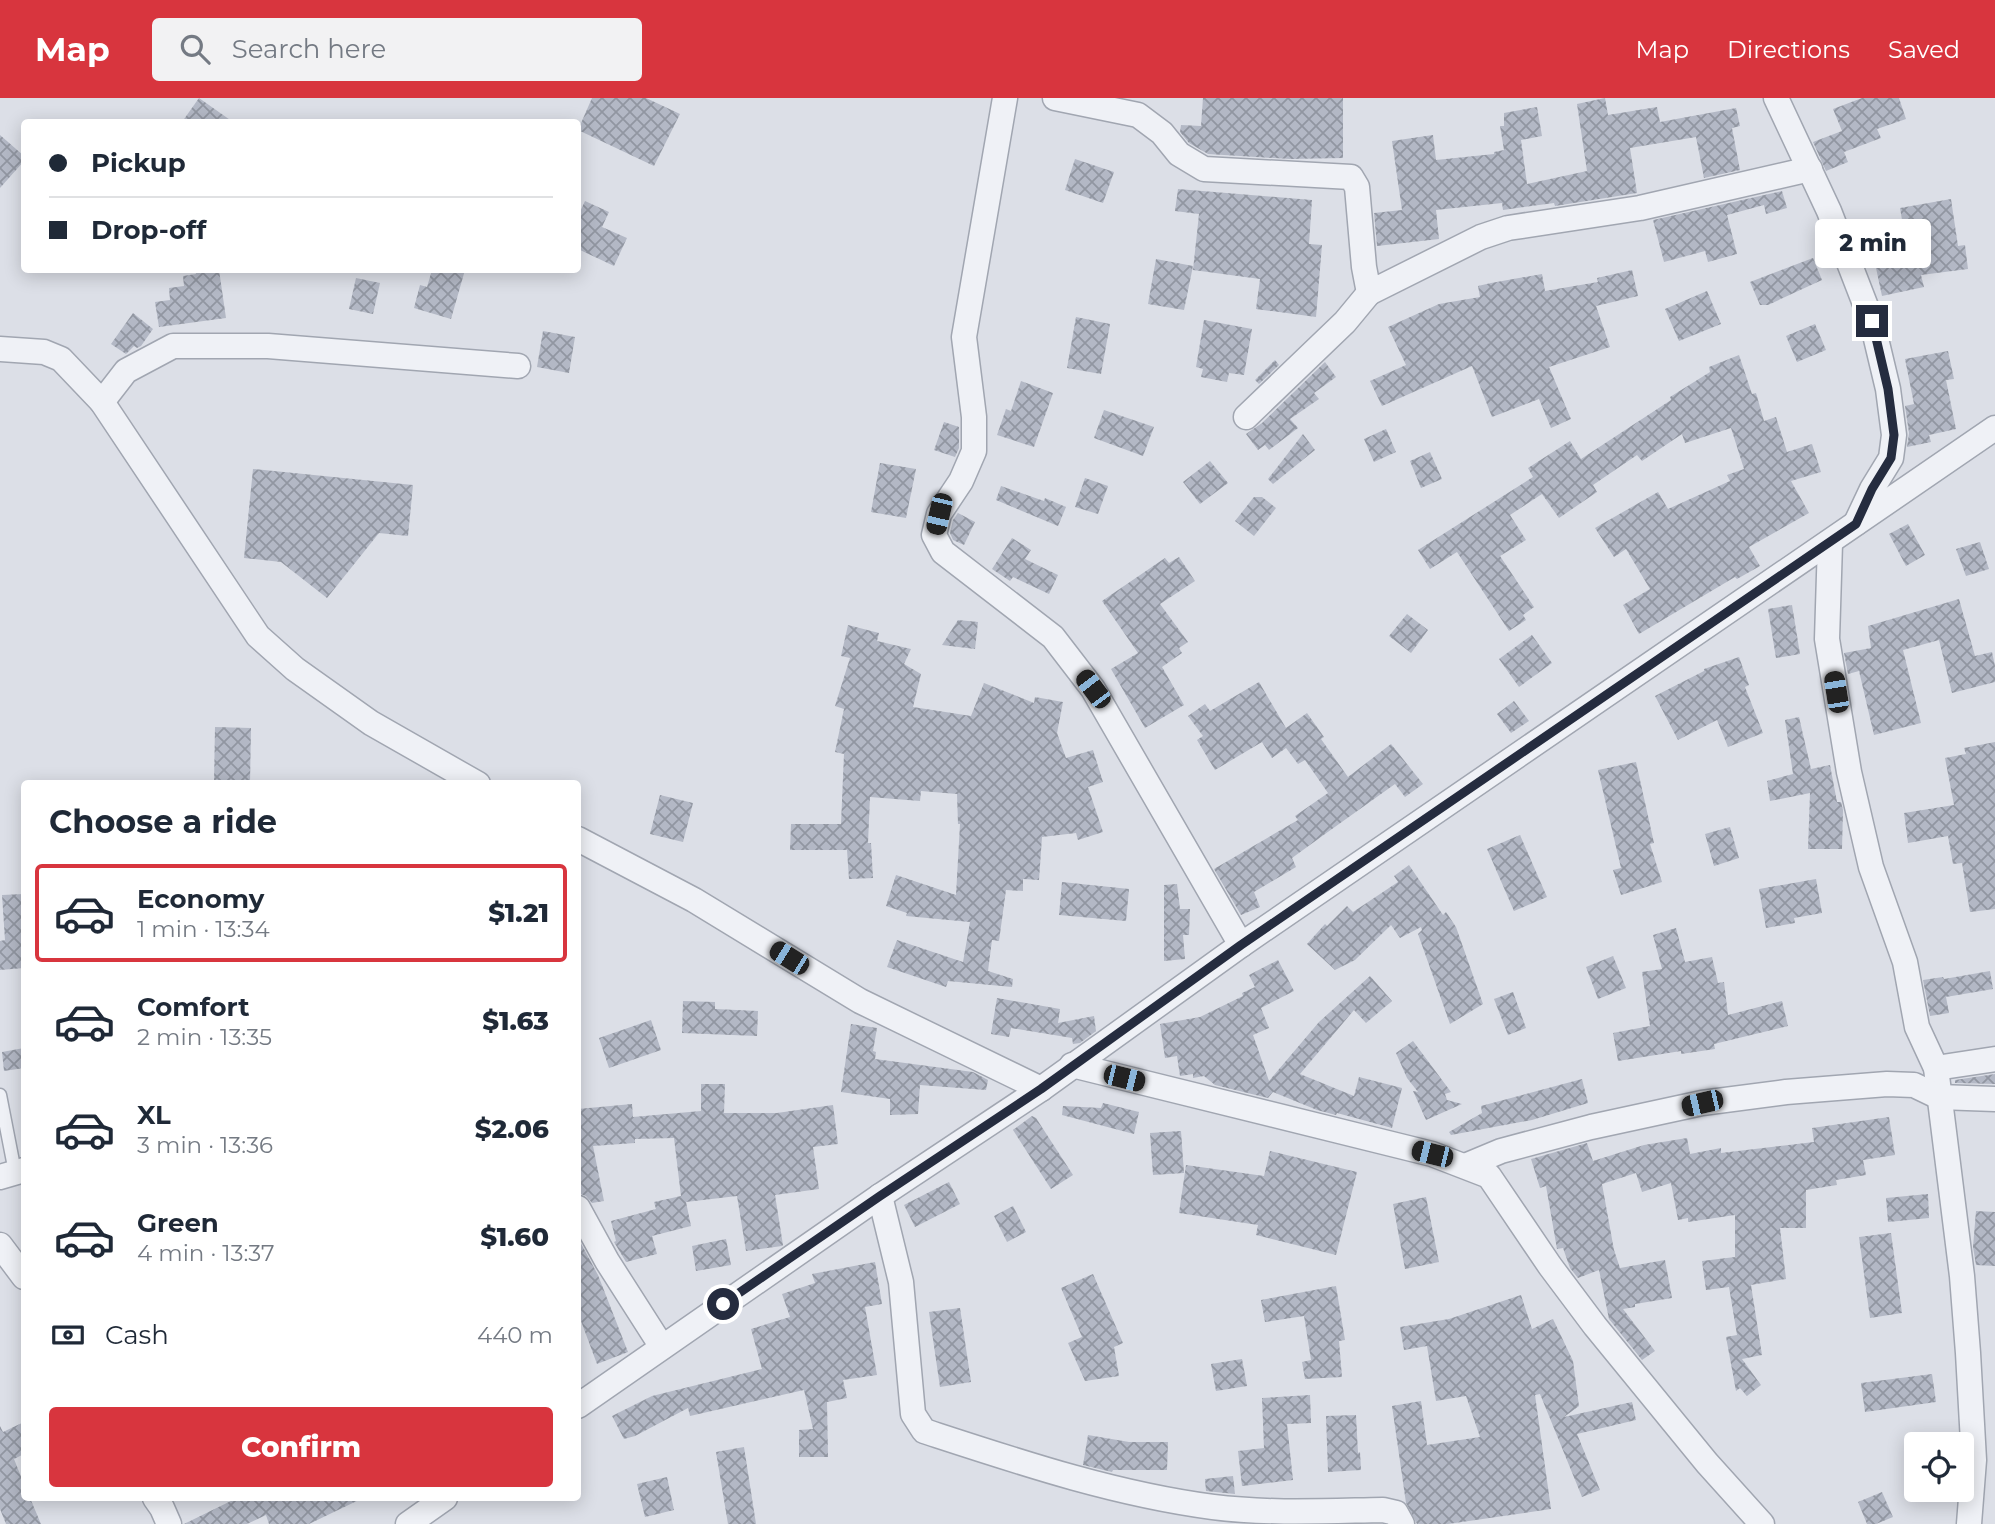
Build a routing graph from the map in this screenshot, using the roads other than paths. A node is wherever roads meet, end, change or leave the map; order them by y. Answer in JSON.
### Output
{"nodes":[{"id":1,"x":1005,"y":98,"type":"edge"},
{"id":2,"x":1055,"y":98,"type":"edge"},
{"id":3,"x":1776,"y":98,"type":"edge"},
{"id":4,"x":1810,"y":169,"type":"junction"},
{"id":5,"x":1369,"y":293,"type":"junction"},
{"id":6,"x":0,"y":349,"type":"edge"},
{"id":7,"x":518,"y":366,"type":"dead end"},
{"id":8,"x":102,"y":402,"type":"junction"},
{"id":9,"x":1246,"y":417,"type":"dead end"},
{"id":10,"x":1995,"y":428,"type":"edge"},
{"id":11,"x":1856,"y":524,"type":"junction"},
{"id":12,"x":1830,"y":543,"type":"junction"},
{"id":13,"x":471,"y":780,"type":"edge"},
{"id":14,"x":581,"y":841,"type":"edge"},
{"id":15,"x":1241,"y":945,"type":"junction"},
{"id":16,"x":1995,"y":1059,"type":"edge"},
{"id":17,"x":1072,"y":1066,"type":"junction"},
{"id":18,"x":1936,"y":1068,"type":"junction"},
{"id":19,"x":1041,"y":1089,"type":"junction"},
{"id":20,"x":0,"y":1095,"type":"edge"},
{"id":21,"x":1939,"y":1097,"type":"junction"},
{"id":22,"x":1995,"y":1099,"type":"edge"},
{"id":23,"x":1465,"y":1166,"type":"junction"},
{"id":24,"x":13,"y":1173,"type":"edge"},
{"id":25,"x":880,"y":1196,"type":"junction"},
{"id":26,"x":581,"y":1213,"type":"edge"},
{"id":27,"x":0,"y":1245,"type":"edge"},
{"id":28,"x":21,"y":1273,"type":"edge"},
{"id":29,"x":662,"y":1347,"type":"junction"},
{"id":30,"x":581,"y":1404,"type":"edge"},
{"id":31,"x":157,"y":1501,"type":"edge"},
{"id":32,"x":441,"y":1501,"type":"edge"},
{"id":33,"x":169,"y":1524,"type":"edge"},
{"id":34,"x":408,"y":1524,"type":"edge"},
{"id":35,"x":1402,"y":1524,"type":"edge"},
{"id":36,"x":1762,"y":1524,"type":"edge"},
{"id":37,"x":1969,"y":1524,"type":"edge"}],
"edges":[{"from":1,"to":15,"type":"street"},
{"from":2,"to":5,"type":"street"},
{"from":3,"to":4,"type":"street"},
{"from":4,"to":5,"type":"street"},
{"from":4,"to":11,"type":"street"},
{"from":5,"to":9,"type":"street"},
{"from":6,"to":8,"type":"street"},
{"from":7,"to":8,"type":"street"},
{"from":8,"to":13,"type":"street"},
{"from":10,"to":11,"type":"street"},
{"from":11,"to":12,"type":"street"},
{"from":12,"to":15,"type":"street"},
{"from":12,"to":18,"type":"street"},
{"from":14,"to":19,"type":"street"},
{"from":15,"to":17,"type":"street"},
{"from":16,"to":18,"type":"street"},
{"from":17,"to":19,"type":"street"},
{"from":17,"to":23,"type":"street"},
{"from":18,"to":21,"type":"street"},
{"from":19,"to":25,"type":"street"},
{"from":20,"to":24,"type":"lane"},
{"from":21,"to":22,"type":"street"},
{"from":21,"to":23,"type":"street"},
{"from":21,"to":37,"type":"street"},
{"from":23,"to":36,"type":"street"},
{"from":25,"to":29,"type":"street"},
{"from":25,"to":35,"type":"street"},
{"from":26,"to":29,"type":"street"},
{"from":27,"to":28,"type":"street"},
{"from":29,"to":30,"type":"street"},
{"from":31,"to":33,"type":"street"},
{"from":32,"to":34,"type":"street"}]}
